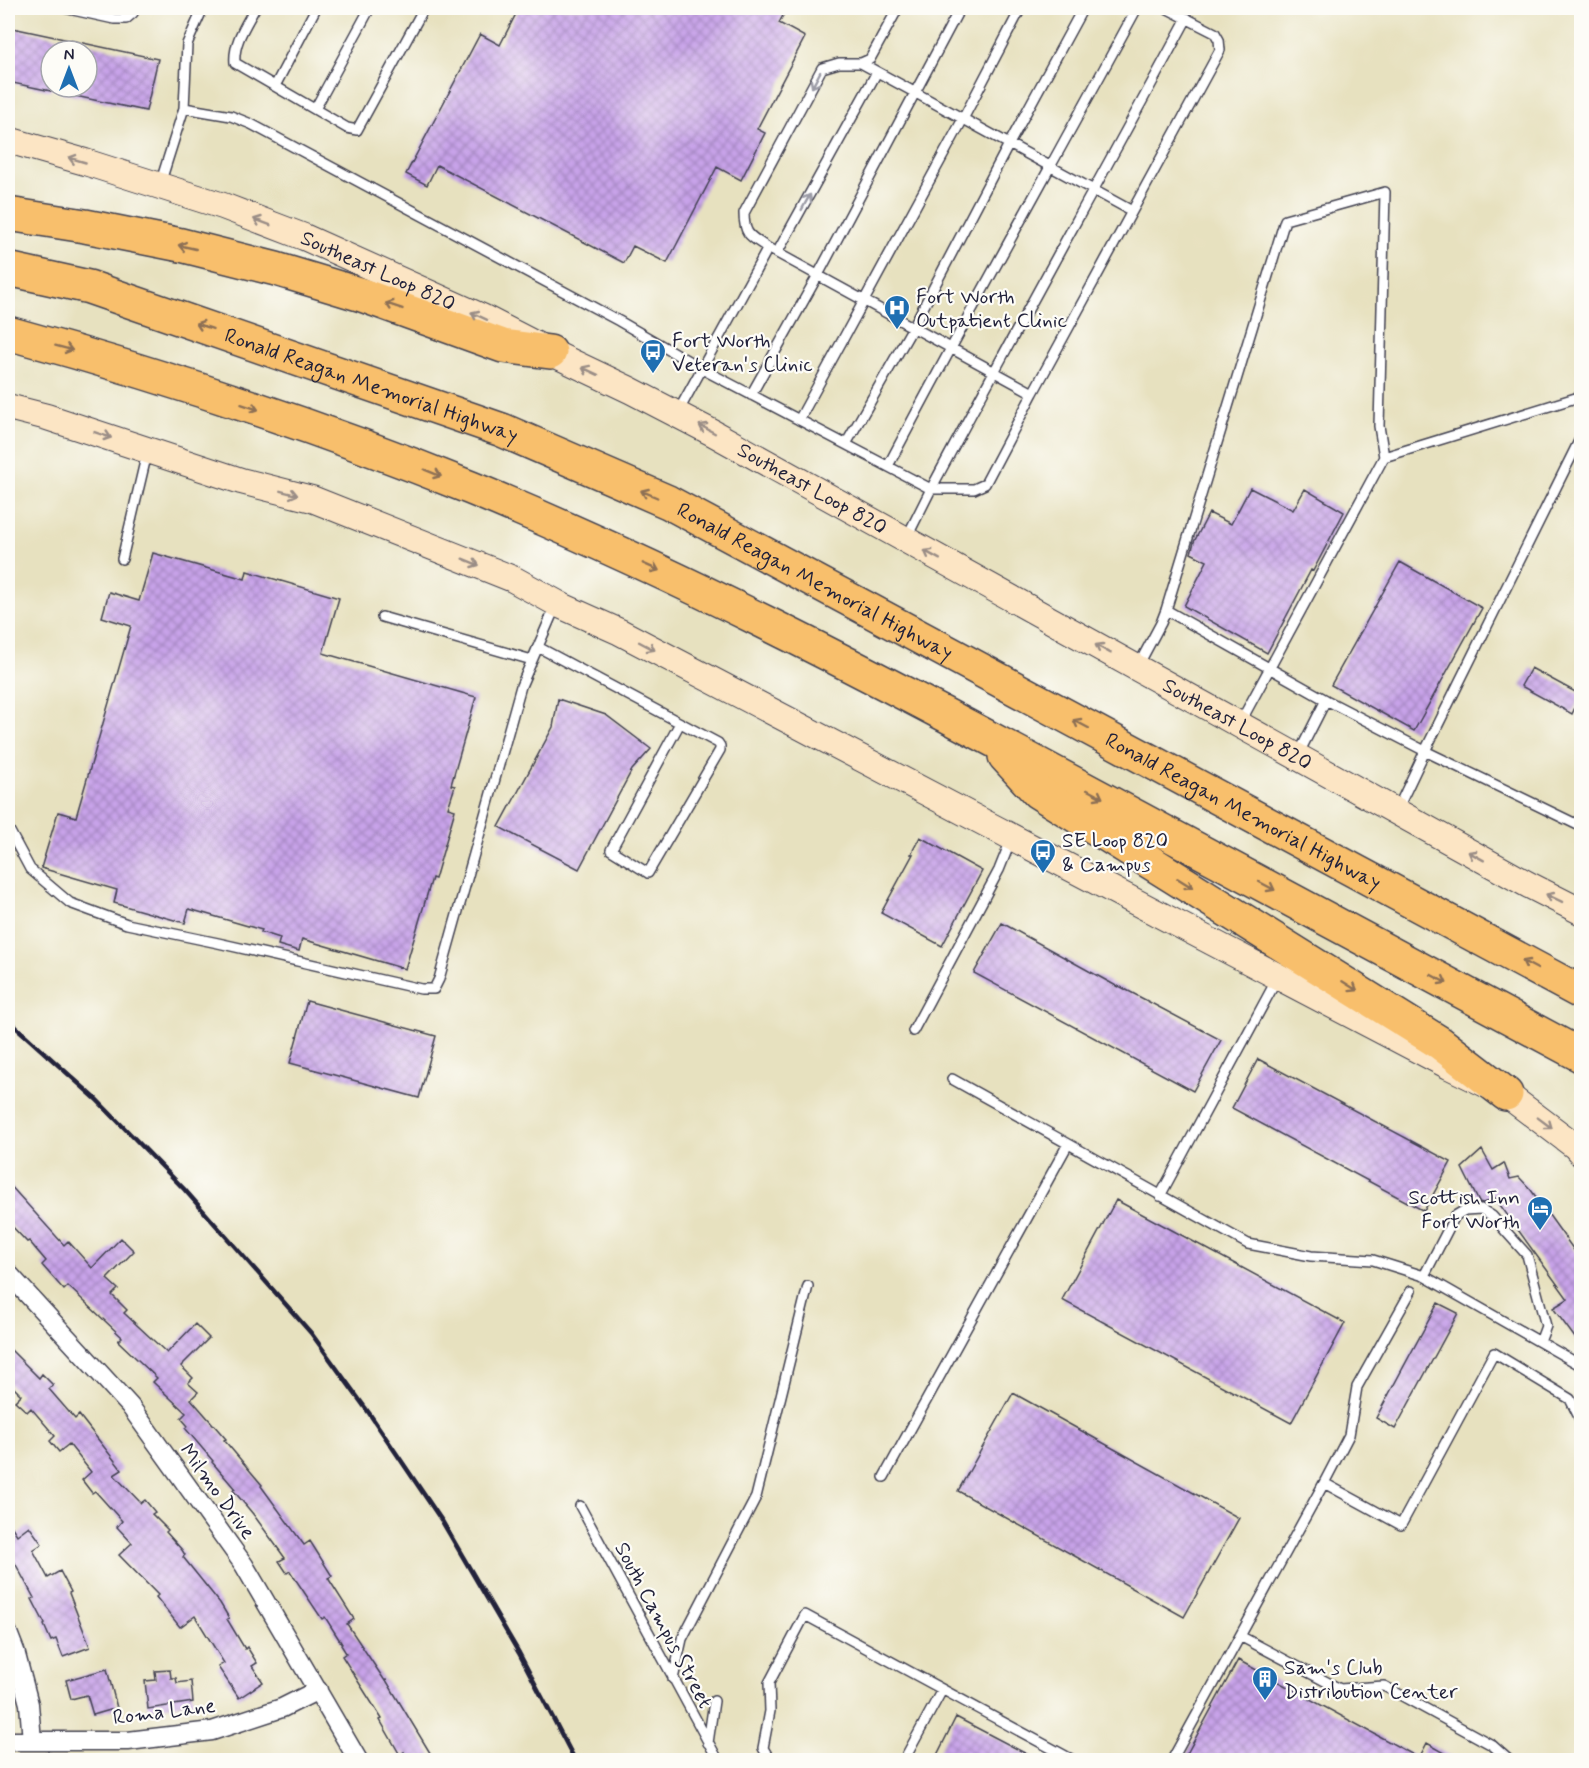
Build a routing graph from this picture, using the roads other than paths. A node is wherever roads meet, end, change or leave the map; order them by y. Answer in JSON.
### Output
{"nodes":[{"id":1,"x":64,"y":8,"type":"edge"},
{"id":2,"x":135,"y":8,"type":"edge"},
{"id":3,"x":203,"y":8,"type":"edge"},
{"id":4,"x":255,"y":8,"type":"edge"},
{"id":5,"x":316,"y":8,"type":"edge"},
{"id":6,"x":370,"y":8,"type":"edge"},
{"id":7,"x":424,"y":8,"type":"edge"},
{"id":8,"x":898,"y":8,"type":"edge"},
{"id":9,"x":960,"y":8,"type":"edge"},
{"id":10,"x":1021,"y":8,"type":"edge"},
{"id":11,"x":1083,"y":8,"type":"edge"},
{"id":12,"x":1137,"y":8,"type":"edge"},
{"id":13,"x":1166,"y":8,"type":"edge"},
{"id":14,"x":82,"y":9,"type":"edge"},
{"id":15,"x":1187,"y":18,"type":"junction"},
{"id":16,"x":861,"y":63,"type":"junction"},
{"id":17,"x":877,"y":72,"type":"junction"},
{"id":18,"x":275,"y":86,"type":"junction"},
{"id":19,"x":915,"y":93,"type":"junction"},
{"id":20,"x":184,"y":108,"type":"junction"},
{"id":21,"x":315,"y":109,"type":"junction"},
{"id":22,"x":963,"y":119,"type":"junction"},
{"id":23,"x":8,"y":140,"type":"edge"},
{"id":24,"x":1009,"y":144,"type":"junction"},
{"id":25,"x":1051,"y":167,"type":"junction"},
{"id":26,"x":160,"y":186,"type":"junction"},
{"id":27,"x":1095,"y":190,"type":"junction"},
{"id":28,"x":1132,"y":211,"type":"junction"},
{"id":29,"x":8,"y":214,"type":"edge"},
{"id":30,"x":768,"y":248,"type":"junction"},
{"id":31,"x":777,"y":253,"type":"junction"},
{"id":32,"x":8,"y":269,"type":"edge"},
{"id":33,"x":818,"y":275,"type":"junction"},
{"id":34,"x":863,"y":300,"type":"junction"},
{"id":35,"x":913,"y":327,"type":"junction"},
{"id":36,"x":8,"y":333,"type":"edge"},
{"id":37,"x":950,"y":348,"type":"junction"},
{"id":38,"x":550,"y":352,"type":"junction"},
{"id":39,"x":702,"y":369,"type":"junction"},
{"id":40,"x":994,"y":371,"type":"junction"},
{"id":41,"x":1033,"y":393,"type":"junction"},
{"id":42,"x":751,"y":395,"type":"junction"},
{"id":43,"x":1581,"y":396,"type":"edge"},
{"id":44,"x":8,"y":407,"type":"edge"},
{"id":45,"x":8,"y":413,"type":"edge"},
{"id":46,"x":677,"y":414,"type":"junction"},
{"id":47,"x":47,"y":417,"type":"junction"},
{"id":48,"x":799,"y":420,"type":"junction"},
{"id":49,"x":1581,"y":435,"type":"edge"},
{"id":50,"x":846,"y":444,"type":"junction"},
{"id":51,"x":148,"y":450,"type":"junction"},
{"id":52,"x":1384,"y":457,"type":"junction"},
{"id":53,"x":888,"y":466,"type":"junction"},
{"id":54,"x":931,"y":489,"type":"junction"},
{"id":55,"x":906,"y":540,"type":"junction"},
{"id":56,"x":122,"y":559,"type":"dead end"},
{"id":57,"x":556,"y":603,"type":"junction"},
{"id":58,"x":1166,"y":610,"type":"junction"},
{"id":59,"x":382,"y":617,"type":"dead end"},
{"id":60,"x":538,"y":647,"type":"junction"},
{"id":61,"x":532,"y":660,"type":"junction"},
{"id":62,"x":1270,"y":667,"type":"junction"},
{"id":63,"x":1137,"y":668,"type":"junction"},
{"id":64,"x":1326,"y":700,"type":"junction"},
{"id":65,"x":680,"y":723,"type":"junction"},
{"id":66,"x":1239,"y":725,"type":"junction"},
{"id":67,"x":988,"y":737,"type":"junction"},
{"id":68,"x":1425,"y":751,"type":"junction"},
{"id":69,"x":1297,"y":757,"type":"junction"},
{"id":70,"x":1396,"y":812,"type":"junction"},
{"id":71,"x":1581,"y":827,"type":"edge"},
{"id":72,"x":8,"y":828,"type":"edge"},
{"id":73,"x":1012,"y":837,"type":"junction"},
{"id":74,"x":1581,"y":912,"type":"edge"},
{"id":75,"x":1278,"y":977,"type":"junction"},
{"id":76,"x":1581,"y":993,"type":"edge"},
{"id":77,"x":913,"y":1031,"type":"dead end"},
{"id":78,"x":1581,"y":1056,"type":"edge"},
{"id":79,"x":952,"y":1079,"type":"dead end"},
{"id":80,"x":1506,"y":1094,"type":"junction"},
{"id":81,"x":1068,"y":1144,"type":"junction"},
{"id":82,"x":1581,"y":1154,"type":"edge"},
{"id":83,"x":1160,"y":1196,"type":"junction"},
{"id":84,"x":8,"y":1273,"type":"edge"},
{"id":85,"x":1425,"y":1276,"type":"junction"},
{"id":86,"x":808,"y":1286,"type":"dead end"},
{"id":87,"x":1411,"y":1291,"type":"dead end"},
{"id":88,"x":1540,"y":1342,"type":"junction"},
{"id":89,"x":1581,"y":1366,"type":"edge"},
{"id":90,"x":1581,"y":1423,"type":"edge"},
{"id":91,"x":884,"y":1477,"type":"dead end"},
{"id":92,"x":1324,"y":1483,"type":"junction"},
{"id":93,"x":580,"y":1506,"type":"dead end"},
{"id":94,"x":8,"y":1633,"type":"edge"},
{"id":95,"x":1240,"y":1636,"type":"junction"},
{"id":96,"x":673,"y":1678,"type":"junction"},
{"id":97,"x":318,"y":1690,"type":"junction"},
{"id":98,"x":942,"y":1690,"type":"junction"},
{"id":99,"x":714,"y":1701,"type":"dead end"},
{"id":100,"x":8,"y":1741,"type":"edge"},
{"id":101,"x":32,"y":1741,"type":"junction"},
{"id":102,"x":708,"y":1743,"type":"junction"},
{"id":103,"x":358,"y":1761,"type":"edge"},
{"id":104,"x":717,"y":1761,"type":"edge"},
{"id":105,"x":770,"y":1761,"type":"edge"},
{"id":106,"x":904,"y":1761,"type":"edge"},
{"id":107,"x":1073,"y":1761,"type":"edge"},
{"id":108,"x":1172,"y":1761,"type":"edge"},
{"id":109,"x":1509,"y":1761,"type":"edge"}],
"edges":[{"from":1,"to":14,"type":"lane"},
{"from":2,"to":14,"type":"lane"},
{"from":3,"to":20,"type":"lane"},
{"from":4,"to":18,"type":"lane"},
{"from":5,"to":18,"type":"lane"},
{"from":6,"to":21,"type":"lane"},
{"from":7,"to":21,"type":"lane"},
{"from":8,"to":16,"type":"lane"},
{"from":9,"to":19,"type":"lane"},
{"from":10,"to":22,"type":"lane"},
{"from":11,"to":24,"type":"lane"},
{"from":12,"to":25,"type":"lane"},
{"from":13,"to":15,"type":"lane"},
{"from":15,"to":27,"type":"lane"},
{"from":15,"to":28,"type":"lane"},
{"from":16,"to":17,"type":"lane"},
{"from":16,"to":30,"type":"lane","one_way":true},
{"from":17,"to":19,"type":"lane"},
{"from":31,"to":17,"type":"lane","one_way":true},
{"from":18,"to":21,"type":"lane"},
{"from":19,"to":22,"type":"lane"},
{"from":19,"to":33,"type":"lane"},
{"from":20,"to":26,"type":"lane"},
{"from":20,"to":39,"type":"lane"},
{"from":22,"to":24,"type":"lane"},
{"from":22,"to":34,"type":"lane"},
{"from":26,"to":23,"type":"main road","name":"Southeast Loop 820","one_way":true},
{"from":24,"to":25,"type":"lane"},
{"from":24,"to":35,"type":"lane"},
{"from":25,"to":27,"type":"lane"},
{"from":25,"to":37,"type":"lane"},
{"from":38,"to":26,"type":"main road","name":"Southeast Loop 820","one_way":true},
{"from":27,"to":28,"type":"lane"},
{"from":27,"to":40,"type":"lane"},
{"from":28,"to":41,"type":"lane"},
{"from":38,"to":29,"type":"highway","one_way":true},
{"from":30,"to":31,"type":"lane"},
{"from":30,"to":39,"type":"lane"},
{"from":31,"to":33,"type":"lane"},
{"from":76,"to":32,"type":"highway","name":"Ronald Reagan Memorial Highway","one_way":true},
{"from":33,"to":34,"type":"lane"},
{"from":33,"to":42,"type":"lane"},
{"from":34,"to":35,"type":"lane"},
{"from":34,"to":48,"type":"lane"},
{"from":35,"to":37,"type":"lane"},
{"from":35,"to":50,"type":"lane"},
{"from":36,"to":67,"type":"highway","one_way":true},
{"from":37,"to":40,"type":"lane"},
{"from":37,"to":53,"type":"lane"},
{"from":46,"to":38,"type":"main road","name":"Southeast Loop 820","one_way":true},
{"from":39,"to":42,"type":"lane"},
{"from":39,"to":46,"type":"lane"},
{"from":40,"to":41,"type":"lane"},
{"from":40,"to":54,"type":"lane"},
{"from":41,"to":54,"type":"lane"},
{"from":42,"to":48,"type":"lane"},
{"from":43,"to":52,"type":"lane"},
{"from":44,"to":47,"type":"main road"},
{"from":45,"to":47,"type":"main road"},
{"from":55,"to":46,"type":"main road","name":"Southeast Loop 820","one_way":true},
{"from":47,"to":51,"type":"main road","one_way":true},
{"from":48,"to":50,"type":"lane"},
{"from":49,"to":68,"type":"lane"},
{"from":50,"to":53,"type":"lane"},
{"from":51,"to":56,"type":"lane"},
{"from":51,"to":57,"type":"main road","one_way":true},
{"from":52,"to":58,"type":"lane"},
{"from":52,"to":62,"type":"lane"},
{"from":53,"to":54,"type":"lane"},
{"from":54,"to":55,"type":"lane"},
{"from":63,"to":55,"type":"main road","name":"Southeast Loop 820","one_way":true},
{"from":57,"to":60,"type":"lane"},
{"from":57,"to":73,"type":"main road","one_way":true},
{"from":58,"to":62,"type":"lane"},
{"from":58,"to":63,"type":"lane"},
{"from":59,"to":61,"type":"lane"},
{"from":60,"to":61,"type":"lane"},
{"from":60,"to":65,"type":"lane"},
{"from":61,"to":72,"type":"lane"},
{"from":62,"to":64,"type":"lane"},
{"from":62,"to":66,"type":"lane"},
{"from":63,"to":66,"type":"main road","name":"Southeast Loop 820"},
{"from":64,"to":68,"type":"lane"},
{"from":64,"to":69,"type":"lane"},
{"from":65,"to":65,"type":"lane"},
{"from":66,"to":69,"type":"main road","name":"Southeast Loop 820"},
{"from":67,"to":78,"type":"highway","one_way":true},
{"from":67,"to":80,"type":"highway","one_way":true},
{"from":68,"to":70,"type":"lane"},
{"from":68,"to":71,"type":"lane"},
{"from":69,"to":70,"type":"main road","name":"Southeast Loop 820"},
{"from":74,"to":70,"type":"main road","name":"Southeast Loop 820","one_way":true},
{"from":73,"to":75,"type":"main road"},
{"from":73,"to":77,"type":"lane"},
{"from":75,"to":80,"type":"main road"},
{"from":75,"to":83,"type":"lane"},
{"from":79,"to":81,"type":"lane"},
{"from":80,"to":82,"type":"main road","one_way":true},
{"from":81,"to":83,"type":"lane"},
{"from":81,"to":91,"type":"lane"},
{"from":83,"to":85,"type":"lane"},
{"from":84,"to":97,"type":"street","name":"Milmo Drive"},
{"from":85,"to":88,"type":"lane"},
{"from":85,"to":88,"type":"lane"},
{"from":86,"to":96,"type":"lane"},
{"from":87,"to":92,"type":"lane"},
{"from":88,"to":89,"type":"lane"},
{"from":90,"to":92,"type":"lane"},
{"from":92,"to":95,"type":"lane"},
{"from":93,"to":96,"type":"lane","name":"South Campus Street"},
{"from":94,"to":101,"type":"street"},
{"from":95,"to":108,"type":"lane"},
{"from":95,"to":109,"type":"lane"},
{"from":96,"to":102,"type":"lane","name":"South Campus Street"},
{"from":97,"to":101,"type":"street","name":"Roma Lane"},
{"from":97,"to":103,"type":"street","name":"Milmo Drive"},
{"from":98,"to":105,"type":"lane"},
{"from":98,"to":106,"type":"lane"},
{"from":98,"to":107,"type":"lane"},
{"from":99,"to":102,"type":"lane"},
{"from":100,"to":101,"type":"street","name":"Roma Lane"},
{"from":102,"to":104,"type":"lane","name":"South Campus Street"}]}
